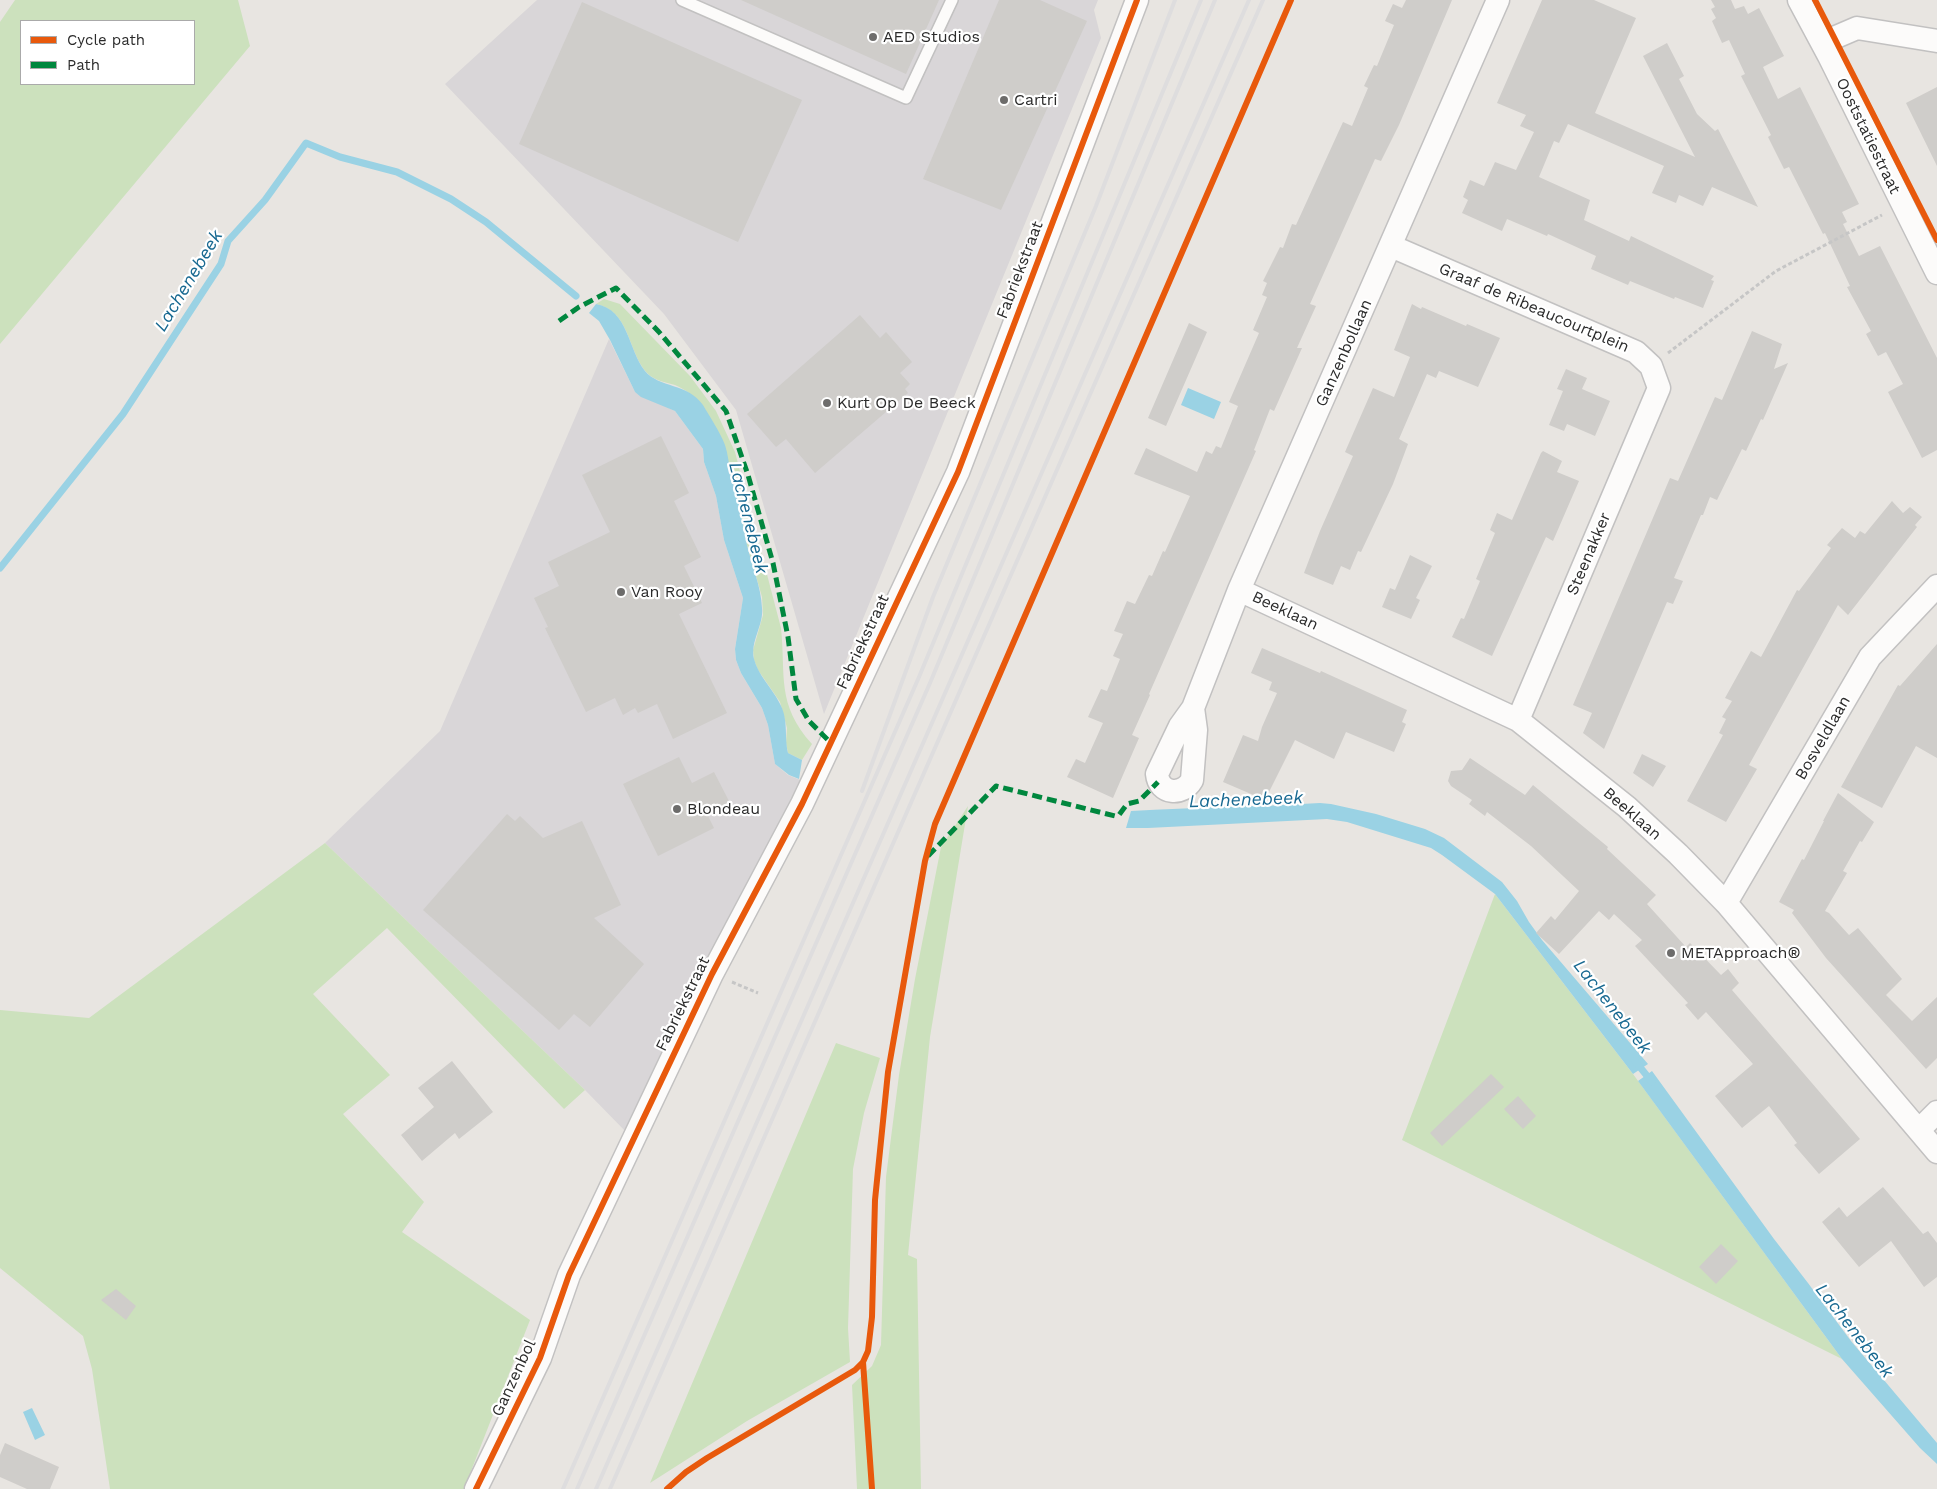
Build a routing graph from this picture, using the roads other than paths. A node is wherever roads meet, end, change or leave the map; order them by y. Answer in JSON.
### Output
{"nodes":[{"id":1,"x":682,"y":0,"type":"edge"},
{"id":2,"x":952,"y":0,"type":"edge"},
{"id":3,"x":1137,"y":0,"type":"edge"},
{"id":4,"x":1498,"y":0,"type":"edge"},
{"id":5,"x":1798,"y":0,"type":"edge"},
{"id":6,"x":1937,"y":41,"type":"edge"},
{"id":7,"x":1822,"y":43,"type":"junction"},
{"id":8,"x":1391,"y":246,"type":"junction"},
{"id":9,"x":1937,"y":273,"type":"edge"},
{"id":10,"x":1659,"y":388,"type":"joint"},
{"id":11,"x":1937,"y":586,"type":"edge"},
{"id":12,"x":1239,"y":590,"type":"junction"},
{"id":13,"x":1193,"y":708,"type":"dead end"},
{"id":14,"x":1518,"y":720,"type":"junction"},
{"id":15,"x":1726,"y":903,"type":"junction"},
{"id":16,"x":1937,"y":1112,"type":"edge"},
{"id":17,"x":1920,"y":1130,"type":"junction"},
{"id":18,"x":1937,"y":1152,"type":"edge"},
{"id":19,"x":569,"y":1275,"type":"joint"},
{"id":20,"x":476,"y":1489,"type":"edge"}],
"edges":[{"from":1,"to":2,"type":"lane"},
{"from":3,"to":19,"type":"street","name":"Fabriekstraat"},
{"from":4,"to":8,"type":"street","name":"Ganzenbollaan"},
{"from":5,"to":7,"type":"street","name":"Ooststatiestraat"},
{"from":6,"to":7,"type":"street"},
{"from":7,"to":9,"type":"street","name":"Ooststatiestraat"},
{"from":8,"to":10,"type":"street","name":"Graaf de Ribeaucourtplein"},
{"from":8,"to":12,"type":"street","name":"Ganzenbollaan"},
{"from":10,"to":14,"type":"street","name":"Steenakker"},
{"from":11,"to":15,"type":"street","name":"Bosveldlaan"},
{"from":12,"to":13,"type":"street","name":"Ganzenbollaan"},
{"from":12,"to":14,"type":"street","name":"Beeklaan"},
{"from":14,"to":15,"type":"street","name":"Beeklaan"},
{"from":15,"to":17,"type":"street","name":"Beeklaan"},
{"from":16,"to":17,"type":"street"},
{"from":17,"to":18,"type":"street","name":"Beeklaan"},
{"from":19,"to":20,"type":"street","name":"Ganzenbol"}]}
